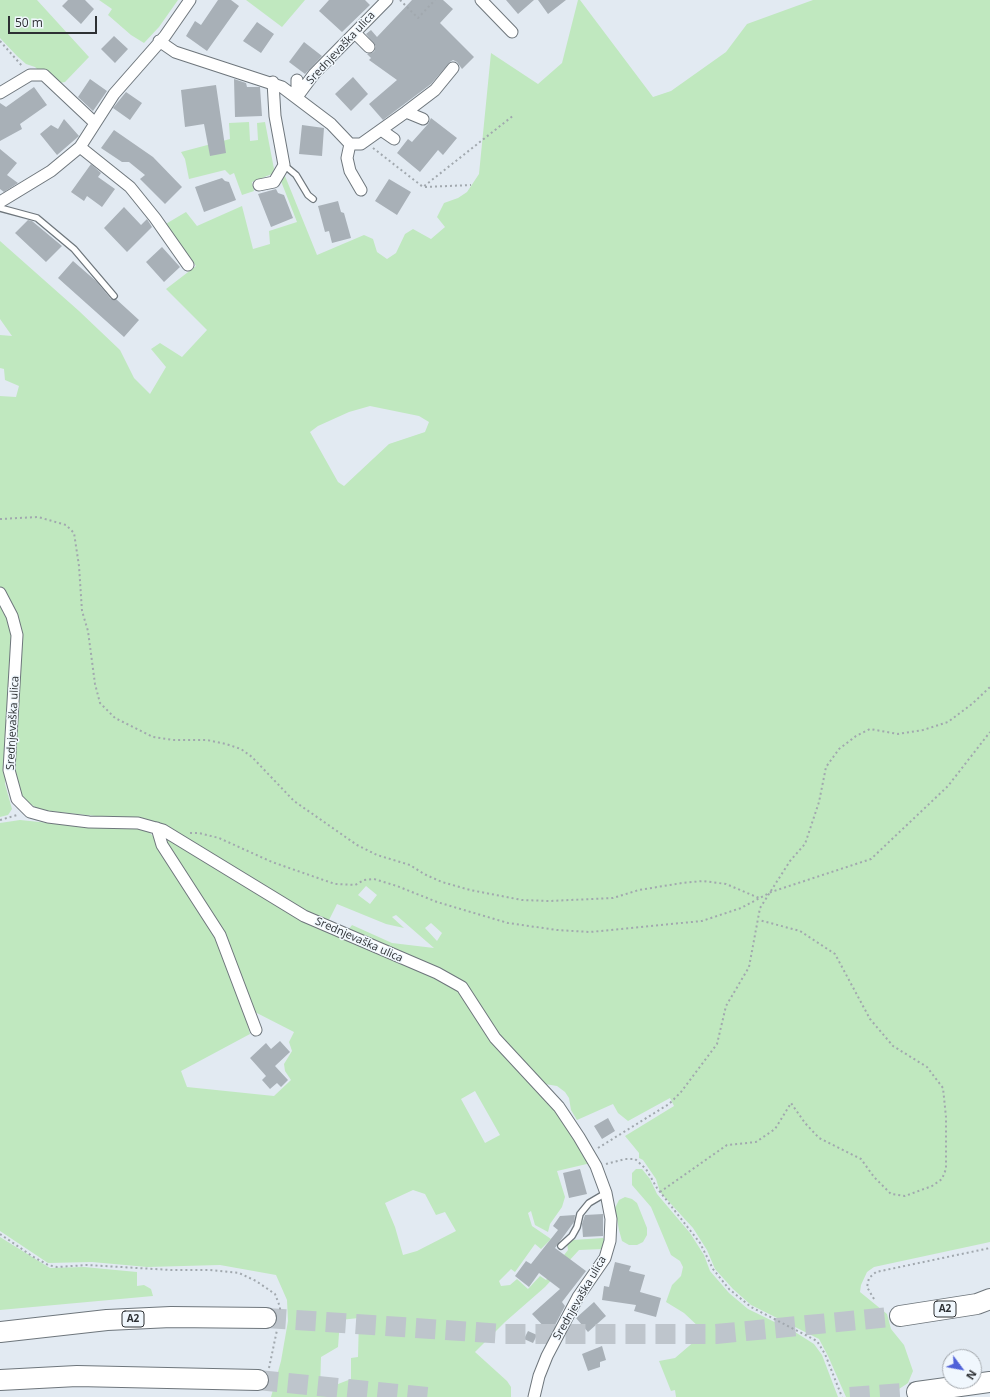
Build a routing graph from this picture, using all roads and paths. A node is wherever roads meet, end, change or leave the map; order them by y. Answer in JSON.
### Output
{"nodes":[{"id":1,"x":190,"y":0,"type":"edge"},
{"id":2,"x":387,"y":0,"type":"edge"},
{"id":3,"x":400,"y":0,"type":"edge"},
{"id":4,"x":436,"y":0,"type":"edge"},
{"id":5,"x":481,"y":0,"type":"edge"},
{"id":6,"x":512,"y":32,"type":"dead end"},
{"id":7,"x":354,"y":33,"type":"junction"},
{"id":8,"x":0,"y":41,"type":"edge"},
{"id":9,"x":160,"y":41,"type":"junction"},
{"id":10,"x":369,"y":47,"type":"dead end"},
{"id":11,"x":453,"y":68,"type":"dead end"},
{"id":12,"x":30,"y":75,"type":"junction"},
{"id":13,"x":297,"y":80,"type":"dead end"},
{"id":14,"x":272,"y":82,"type":"junction"},
{"id":15,"x":0,"y":93,"type":"edge"},
{"id":16,"x":297,"y":97,"type":"junction"},
{"id":17,"x":406,"y":112,"type":"junction"},
{"id":18,"x":514,"y":115,"type":"dead end"},
{"id":19,"x":422,"y":119,"type":"dead end"},
{"id":20,"x":95,"y":123,"type":"junction"},
{"id":21,"x":381,"y":130,"type":"junction"},
{"id":22,"x":394,"y":139,"type":"dead end"},
{"id":23,"x":356,"y":144,"type":"junction"},
{"id":24,"x":80,"y":147,"type":"junction"},
{"id":25,"x":284,"y":165,"type":"junction"},
{"id":26,"x":259,"y":185,"type":"dead end"},
{"id":27,"x":471,"y":185,"type":"dead end"},
{"id":28,"x":423,"y":187,"type":"junction"},
{"id":29,"x":362,"y":190,"type":"dead end"},
{"id":30,"x":313,"y":199,"type":"dead end"},
{"id":31,"x":0,"y":202,"type":"edge"},
{"id":32,"x":0,"y":208,"type":"edge"},
{"id":33,"x":188,"y":265,"type":"dead end"},
{"id":34,"x":114,"y":296,"type":"dead end"},
{"id":35,"x":0,"y":520,"type":"edge"},
{"id":36,"x":0,"y":593,"type":"edge"},
{"id":37,"x":990,"y":687,"type":"edge"},
{"id":38,"x":990,"y":732,"type":"edge"},
{"id":39,"x":30,"y":812,"type":"junction"},
{"id":40,"x":0,"y":820,"type":"edge"},
{"id":41,"x":157,"y":828,"type":"junction"},
{"id":42,"x":170,"y":834,"type":"junction"},
{"id":43,"x":771,"y":892,"type":"junction"},
{"id":44,"x":759,"y":898,"type":"junction"},
{"id":45,"x":759,"y":920,"type":"junction"},
{"id":46,"x":256,"y":1030,"type":"dead end"},
{"id":47,"x":589,"y":1154,"type":"junction"},
{"id":48,"x":596,"y":1166,"type":"junction"},
{"id":49,"x":660,"y":1192,"type":"junction"},
{"id":50,"x":606,"y":1193,"type":"junction"},
{"id":51,"x":0,"y":1234,"type":"edge"},
{"id":52,"x":561,"y":1246,"type":"dead end"},
{"id":53,"x":990,"y":1248,"type":"edge"},
{"id":54,"x":874,"y":1299,"type":"dead end"},
{"id":55,"x":986,"y":1302,"type":"edge"},
{"id":56,"x":900,"y":1316,"type":"tunnel mouth"},
{"id":57,"x":274,"y":1319,"type":"junction"},
{"id":58,"x":0,"y":1332,"type":"edge"},
{"id":59,"x":263,"y":1375,"type":"joint"},
{"id":60,"x":0,"y":1380,"type":"edge"},
{"id":61,"x":990,"y":1382,"type":"edge"},
{"id":62,"x":917,"y":1392,"type":"tunnel mouth"},
{"id":63,"x":534,"y":1397,"type":"edge"},
{"id":64,"x":842,"y":1397,"type":"edge"}],
"edges":[{"from":1,"to":9,"type":"street"},
{"from":2,"to":7,"type":"street","name":"Srednjevaška ulica"},
{"from":3,"to":4,"type":"path"},
{"from":5,"to":6,"type":"street"},
{"from":7,"to":10,"type":"street"},
{"from":7,"to":16,"type":"street","name":"Srednjevaška ulica"},
{"from":8,"to":12,"type":"path"},
{"from":9,"to":14,"type":"street"},
{"from":9,"to":20,"type":"street"},
{"from":11,"to":17,"type":"street"},
{"from":12,"to":15,"type":"street"},
{"from":12,"to":20,"type":"street"},
{"from":13,"to":16,"type":"street","name":"Srednjevaška ulica"},
{"from":14,"to":16,"type":"street"},
{"from":14,"to":25,"type":"street"},
{"from":16,"to":23,"type":"street"},
{"from":17,"to":19,"type":"street"},
{"from":17,"to":21,"type":"street"},
{"from":18,"to":28,"type":"path"},
{"from":20,"to":24,"type":"street"},
{"from":21,"to":22,"type":"street"},
{"from":21,"to":23,"type":"street"},
{"from":23,"to":28,"type":"path"},
{"from":23,"to":29,"type":"street"},
{"from":24,"to":31,"type":"street"},
{"from":24,"to":33,"type":"street"},
{"from":25,"to":26,"type":"street"},
{"from":25,"to":30,"type":"lane"},
{"from":27,"to":28,"type":"path"},
{"from":32,"to":34,"type":"lane"},
{"from":35,"to":44,"type":"path"},
{"from":36,"to":39,"type":"street","name":"Srednjevaška ulica"},
{"from":37,"to":43,"type":"path"},
{"from":38,"to":43,"type":"path"},
{"from":39,"to":40,"type":"path"},
{"from":39,"to":41,"type":"street","name":"Srednjevaška ulica"},
{"from":41,"to":42,"type":"street","name":"Srednjevaška ulica"},
{"from":41,"to":46,"type":"street"},
{"from":42,"to":44,"type":"path"},
{"from":42,"to":47,"type":"street","name":"Srednjevaška ulica"},
{"from":43,"to":44,"type":"path"},
{"from":43,"to":45,"type":"path"},
{"from":45,"to":47,"type":"path"},
{"from":45,"to":49,"type":"path"},
{"from":47,"to":48,"type":"street","name":"Srednjevaška ulica"},
{"from":48,"to":49,"type":"path"},
{"from":48,"to":50,"type":"street","name":"Srednjevaška ulica"},
{"from":49,"to":64,"type":"path"},
{"from":50,"to":52,"type":"lane"},
{"from":50,"to":63,"type":"street","name":"Srednjevaška ulica"},
{"from":51,"to":57,"type":"path"},
{"from":53,"to":54,"type":"path"},
{"from":55,"to":56,"type":"highway","number":"A2"},
{"from":57,"to":58,"type":"highway","number":"A2"},
{"from":57,"to":59,"type":"path"},
{"from":59,"to":60,"type":"highway"},
{"from":61,"to":62,"type":"highway"}]}
